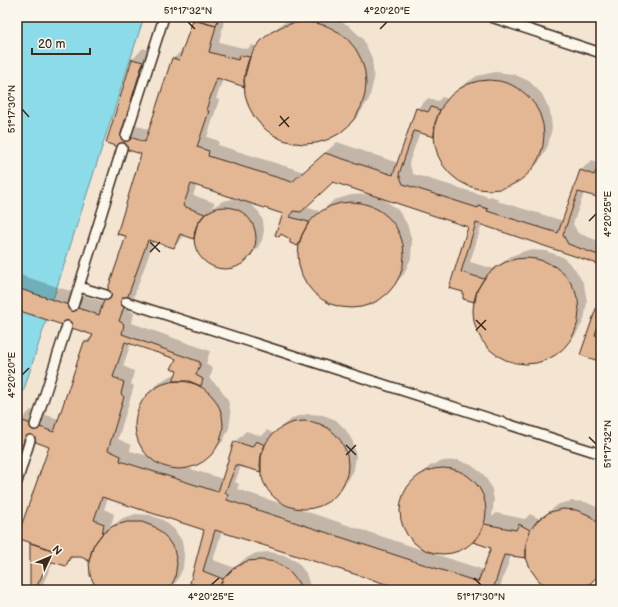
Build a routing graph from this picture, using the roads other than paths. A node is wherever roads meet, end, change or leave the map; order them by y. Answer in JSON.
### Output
{"nodes":[{"id":1,"x":164,"y":17,"type":"edge"},
{"id":2,"x":491,"y":17,"type":"edge"},
{"id":3,"x":601,"y":53,"type":"edge"},
{"id":4,"x":126,"y":136,"type":"dead end"},
{"id":5,"x":122,"y":148,"type":"dead end"},
{"id":6,"x":79,"y":287,"type":"junction"},
{"id":7,"x":106,"y":295,"type":"dead end"},
{"id":8,"x":126,"y":302,"type":"dead end"},
{"id":9,"x":72,"y":306,"type":"dead end"},
{"id":10,"x":66,"y":326,"type":"dead end"},
{"id":11,"x":35,"y":425,"type":"dead end"},
{"id":12,"x":30,"y":440,"type":"dead end"},
{"id":13,"x":601,"y":454,"type":"edge"},
{"id":14,"x":17,"y":482,"type":"edge"}],
"edges":[{"from":1,"to":4,"type":"lane"},
{"from":2,"to":3,"type":"lane"},
{"from":5,"to":6,"type":"lane"},
{"from":6,"to":7,"type":"lane"},
{"from":6,"to":9,"type":"lane"},
{"from":8,"to":13,"type":"lane"},
{"from":10,"to":11,"type":"lane"},
{"from":12,"to":14,"type":"lane"}]}
